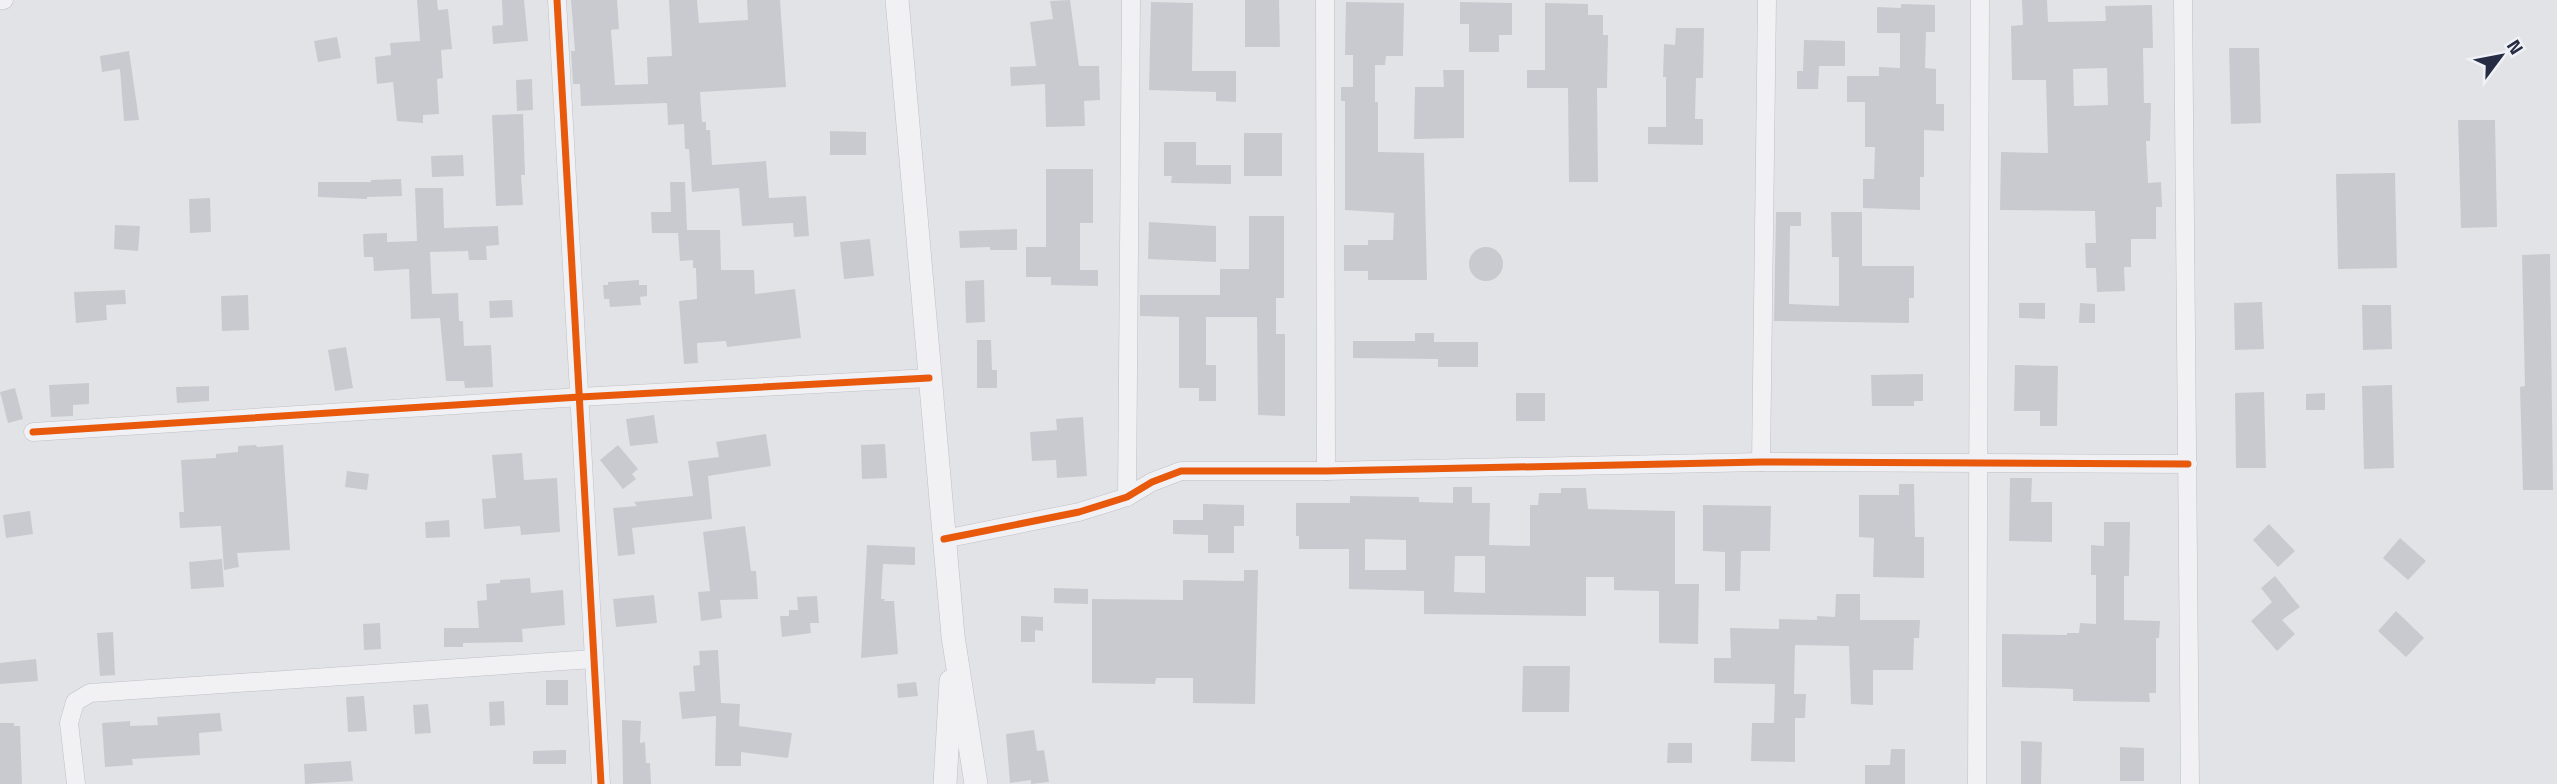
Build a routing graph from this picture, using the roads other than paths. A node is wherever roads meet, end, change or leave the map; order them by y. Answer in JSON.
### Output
{"nodes":[{"id":1,"x":556,"y":0,"type":"edge"},
{"id":2,"x":897,"y":0,"type":"edge"},
{"id":3,"x":1131,"y":0,"type":"edge"},
{"id":4,"x":1325,"y":0,"type":"edge"},
{"id":5,"x":1767,"y":0,"type":"edge"},
{"id":6,"x":1980,"y":0,"type":"edge"},
{"id":7,"x":2183,"y":0,"type":"edge"},
{"id":8,"x":929,"y":378,"type":"junction"},
{"id":9,"x":580,"y":397,"type":"junction"},
{"id":10,"x":33,"y":432,"type":"dead end"},
{"id":11,"x":1761,"y":462,"type":"junction"},
{"id":12,"x":1979,"y":462,"type":"junction"},
{"id":13,"x":2188,"y":464,"type":"junction"},
{"id":14,"x":1326,"y":471,"type":"junction"},
{"id":15,"x":1128,"y":497,"type":"junction"},
{"id":16,"x":944,"y":539,"type":"junction"},
{"id":17,"x":953,"y":636,"type":"junction"},
{"id":18,"x":593,"y":659,"type":"junction"},
{"id":19,"x":76,"y":784,"type":"edge"},
{"id":20,"x":601,"y":784,"type":"edge"},
{"id":21,"x":945,"y":784,"type":"edge"},
{"id":22,"x":976,"y":784,"type":"edge"},
{"id":23,"x":1977,"y":784,"type":"edge"},
{"id":24,"x":2190,"y":784,"type":"edge"}],
"edges":[{"from":1,"to":9,"type":"street"},
{"from":2,"to":8,"type":"street"},
{"from":3,"to":15,"type":"street"},
{"from":4,"to":14,"type":"street"},
{"from":5,"to":11,"type":"street"},
{"from":6,"to":12,"type":"street"},
{"from":7,"to":13,"type":"street"},
{"from":8,"to":9,"type":"street"},
{"from":8,"to":16,"type":"street"},
{"from":9,"to":10,"type":"street"},
{"from":9,"to":18,"type":"street"},
{"from":11,"to":12,"type":"street"},
{"from":11,"to":14,"type":"street"},
{"from":12,"to":13,"type":"street"},
{"from":12,"to":23,"type":"street"},
{"from":13,"to":24,"type":"street"},
{"from":14,"to":15,"type":"street"},
{"from":15,"to":16,"type":"street"},
{"from":16,"to":17,"type":"street"},
{"from":17,"to":21,"type":"street"},
{"from":17,"to":22,"type":"street"},
{"from":18,"to":19,"type":"street"},
{"from":18,"to":20,"type":"street"}]}
